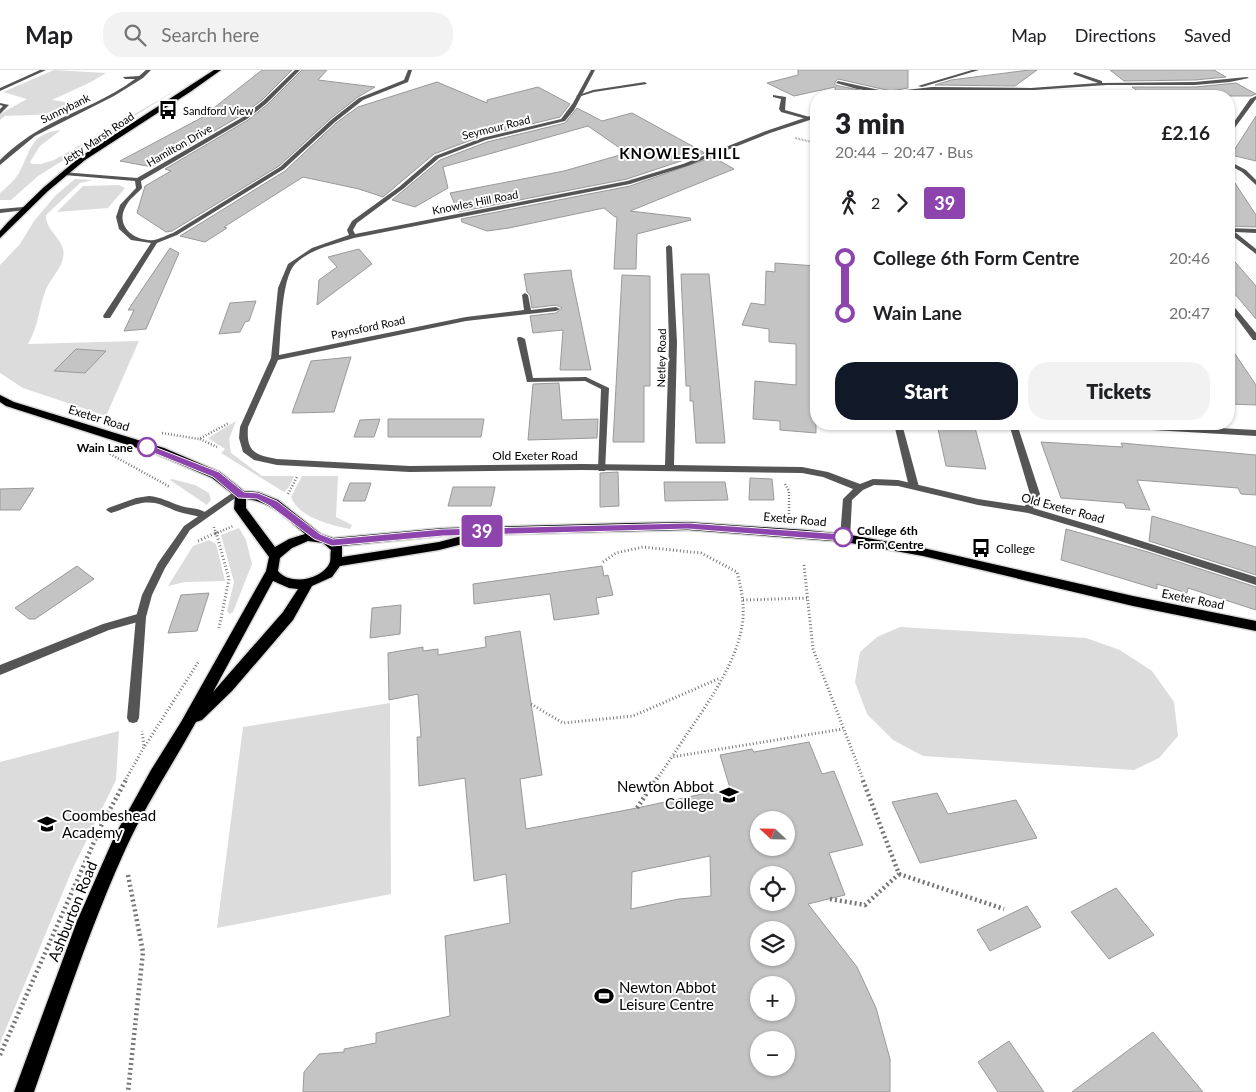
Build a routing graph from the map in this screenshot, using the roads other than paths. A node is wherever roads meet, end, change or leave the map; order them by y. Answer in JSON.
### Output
{"nodes":[{"id":1,"x":44,"y":70,"type":"edge"},
{"id":2,"x":149,"y":70,"type":"edge"},
{"id":3,"x":218,"y":70,"type":"edge"},
{"id":4,"x":298,"y":70,"type":"edge"},
{"id":5,"x":410,"y":70,"type":"edge"},
{"id":6,"x":593,"y":70,"type":"edge"},
{"id":7,"x":977,"y":70,"type":"edge"},
{"id":8,"x":1076,"y":72,"type":"edge"},
{"id":9,"x":142,"y":77,"type":"junction"},
{"id":10,"x":125,"y":78,"type":"dead end"},
{"id":11,"x":1247,"y":78,"type":"dead end"},
{"id":12,"x":838,"y":82,"type":"dead end"},
{"id":13,"x":645,"y":83,"type":"dead end"},
{"id":14,"x":1108,"y":84,"type":"junction"},
{"id":15,"x":1066,"y":86,"type":"junction"},
{"id":16,"x":922,"y":88,"type":"junction"},
{"id":17,"x":0,"y":90,"type":"edge"},
{"id":18,"x":878,"y":90,"type":"edge"},
{"id":19,"x":910,"y":90,"type":"edge"},
{"id":20,"x":1040,"y":90,"type":"joint"},
{"id":21,"x":578,"y":96,"type":"junction"},
{"id":22,"x":775,"y":96,"type":"dead end"},
{"id":23,"x":1256,"y":97,"type":"edge"},
{"id":24,"x":0,"y":104,"type":"edge"},
{"id":25,"x":0,"y":112,"type":"edge"},
{"id":26,"x":810,"y":116,"type":"edge"},
{"id":27,"x":810,"y":118,"type":"edge"},
{"id":28,"x":1235,"y":124,"type":"edge"},
{"id":29,"x":0,"y":162,"type":"edge"},
{"id":30,"x":1235,"y":166,"type":"edge"},
{"id":31,"x":64,"y":173,"type":"junction"},
{"id":32,"x":138,"y":180,"type":"junction"},
{"id":33,"x":1256,"y":184,"type":"edge"},
{"id":34,"x":23,"y":209,"type":"junction"},
{"id":35,"x":0,"y":211,"type":"edge"},
{"id":36,"x":1235,"y":230,"type":"edge"},
{"id":37,"x":1256,"y":231,"type":"edge"},
{"id":38,"x":1235,"y":235,"type":"edge"},
{"id":39,"x":0,"y":236,"type":"edge"},
{"id":40,"x":353,"y":236,"type":"junction"},
{"id":41,"x":155,"y":242,"type":"junction"},
{"id":42,"x":669,"y":247,"type":"dead end"},
{"id":43,"x":1256,"y":252,"type":"edge"},
{"id":44,"x":525,"y":295,"type":"dead end"},
{"id":45,"x":556,"y":309,"type":"dead end"},
{"id":46,"x":528,"y":312,"type":"junction"},
{"id":47,"x":1235,"y":312,"type":"edge"},
{"id":48,"x":107,"y":316,"type":"dead end"},
{"id":49,"x":1238,"y":316,"type":"joint"},
{"id":50,"x":1256,"y":338,"type":"edge"},
{"id":51,"x":521,"y":339,"type":"dead end"},
{"id":52,"x":275,"y":358,"type":"junction"},
{"id":53,"x":0,"y":398,"type":"edge"},
{"id":54,"x":248,"y":415,"type":"joint"},
{"id":55,"x":900,"y":430,"type":"edge"},
{"id":56,"x":1015,"y":430,"type":"edge"},
{"id":57,"x":1224,"y":430,"type":"edge"},
{"id":58,"x":1256,"y":433,"type":"edge"},
{"id":59,"x":602,"y":468,"type":"junction"},
{"id":60,"x":669,"y":469,"type":"junction"},
{"id":61,"x":914,"y":487,"type":"junction"},
{"id":62,"x":860,"y":488,"type":"junction"},
{"id":63,"x":240,"y":494,"type":"junction"},
{"id":64,"x":111,"y":510,"type":"dead end"},
{"id":65,"x":1028,"y":510,"type":"junction"},
{"id":66,"x":203,"y":515,"type":"junction"},
{"id":67,"x":502,"y":530,"type":"junction"},
{"id":68,"x":317,"y":537,"type":"junction"},
{"id":69,"x":845,"y":538,"type":"junction"},
{"id":70,"x":332,"y":543,"type":"junction"},
{"id":71,"x":275,"y":556,"type":"junction"},
{"id":72,"x":337,"y":562,"type":"junction"},
{"id":73,"x":272,"y":571,"type":"junction"},
{"id":74,"x":1256,"y":581,"type":"edge"},
{"id":75,"x":306,"y":584,"type":"junction"},
{"id":76,"x":141,"y":617,"type":"junction"},
{"id":77,"x":1256,"y":626,"type":"edge"},
{"id":78,"x":0,"y":670,"type":"edge"},
{"id":79,"x":133,"y":718,"type":"road end"},
{"id":80,"x":186,"y":727,"type":"junction"},
{"id":81,"x":24,"y":1092,"type":"edge"}],
"edges":[{"from":1,"to":17,"type":"street"},
{"from":2,"to":9,"type":"street","name":"Sunnybank"},
{"from":3,"to":31,"type":"main road","name":"Jetty Marsh Road"},
{"from":4,"to":32,"type":"street","name":"Hamilton Drive"},
{"from":5,"to":41,"type":"street"},
{"from":6,"to":21,"type":"street","name":"Seymour Road"},
{"from":7,"to":16,"type":"street"},
{"from":8,"to":14,"type":"street"},
{"from":8,"to":15,"type":"street"},
{"from":9,"to":10,"type":"street"},
{"from":9,"to":29,"type":"street","name":"Sunnybank"},
{"from":11,"to":14,"type":"street"},
{"from":12,"to":18,"type":"street"},
{"from":13,"to":21,"type":"street"},
{"from":14,"to":15,"type":"street"},
{"from":15,"to":20,"type":"street"},
{"from":16,"to":19,"type":"street"},
{"from":16,"to":20,"type":"street"},
{"from":21,"to":40,"type":"street","name":"Seymour Road"},
{"from":22,"to":26,"type":"street"},
{"from":23,"to":28,"type":"street"},
{"from":24,"to":25,"type":"street"},
{"from":27,"to":40,"type":"street","name":"Knowles Hill Road"},
{"from":30,"to":33,"type":"street"},
{"from":31,"to":32,"type":"street"},
{"from":31,"to":34,"type":"main road","name":"Jetty Marsh Road"},
{"from":32,"to":41,"type":"street"},
{"from":34,"to":35,"type":"street"},
{"from":34,"to":39,"type":"main road","name":"Jetty Marsh Road"},
{"from":36,"to":37,"type":"street"},
{"from":38,"to":43,"type":"street"},
{"from":40,"to":52,"type":"street","name":"Knowles Hill Road"},
{"from":41,"to":48,"type":"street"},
{"from":42,"to":60,"type":"street","name":"Netley Road"},
{"from":44,"to":46,"type":"street"},
{"from":45,"to":46,"type":"street","name":"Paynsford Road"},
{"from":46,"to":52,"type":"street","name":"Paynsford Road"},
{"from":47,"to":49,"type":"street"},
{"from":49,"to":50,"type":"street"},
{"from":51,"to":59,"type":"street"},
{"from":52,"to":54,"type":"street","name":"Knowles Hill Road"},
{"from":53,"to":63,"type":"main road","name":"Exeter Road"},
{"from":54,"to":59,"type":"street","name":"Old Exeter Road"},
{"from":55,"to":61,"type":"street"},
{"from":56,"to":65,"type":"street"},
{"from":57,"to":58,"type":"street"},
{"from":59,"to":60,"type":"street","name":"Old Exeter Road"},
{"from":60,"to":62,"type":"street","name":"Old Exeter Road"},
{"from":61,"to":62,"type":"street","name":"Old Exeter Road"},
{"from":61,"to":65,"type":"street","name":"Old Exeter Road"},
{"from":62,"to":69,"type":"street"},
{"from":63,"to":66,"type":"street"},
{"from":63,"to":68,"type":"main road","name":"Exeter Road"},
{"from":63,"to":71,"type":"main road"},
{"from":64,"to":66,"type":"street"},
{"from":65,"to":74,"type":"street","name":"Old Exeter Road"},
{"from":66,"to":76,"type":"street"},
{"from":67,"to":69,"type":"main road","name":"Exeter Road"},
{"from":67,"to":70,"type":"main road","name":"Exeter Road"},
{"from":67,"to":72,"type":"main road","name":"Exeter Road"},
{"from":68,"to":70,"type":"main road"},
{"from":68,"to":71,"type":"main road"},
{"from":69,"to":77,"type":"main road","name":"Exeter Road"},
{"from":70,"to":72,"type":"main road"},
{"from":71,"to":73,"type":"main road"},
{"from":72,"to":75,"type":"main road"},
{"from":73,"to":75,"type":"main road"},
{"from":73,"to":80,"type":"main road","name":"Ashburton Road"},
{"from":75,"to":80,"type":"main road","name":"Ashburton Road"},
{"from":76,"to":78,"type":"street"},
{"from":76,"to":79,"type":"street"},
{"from":80,"to":81,"type":"main road","name":"Ashburton Road"}]}
